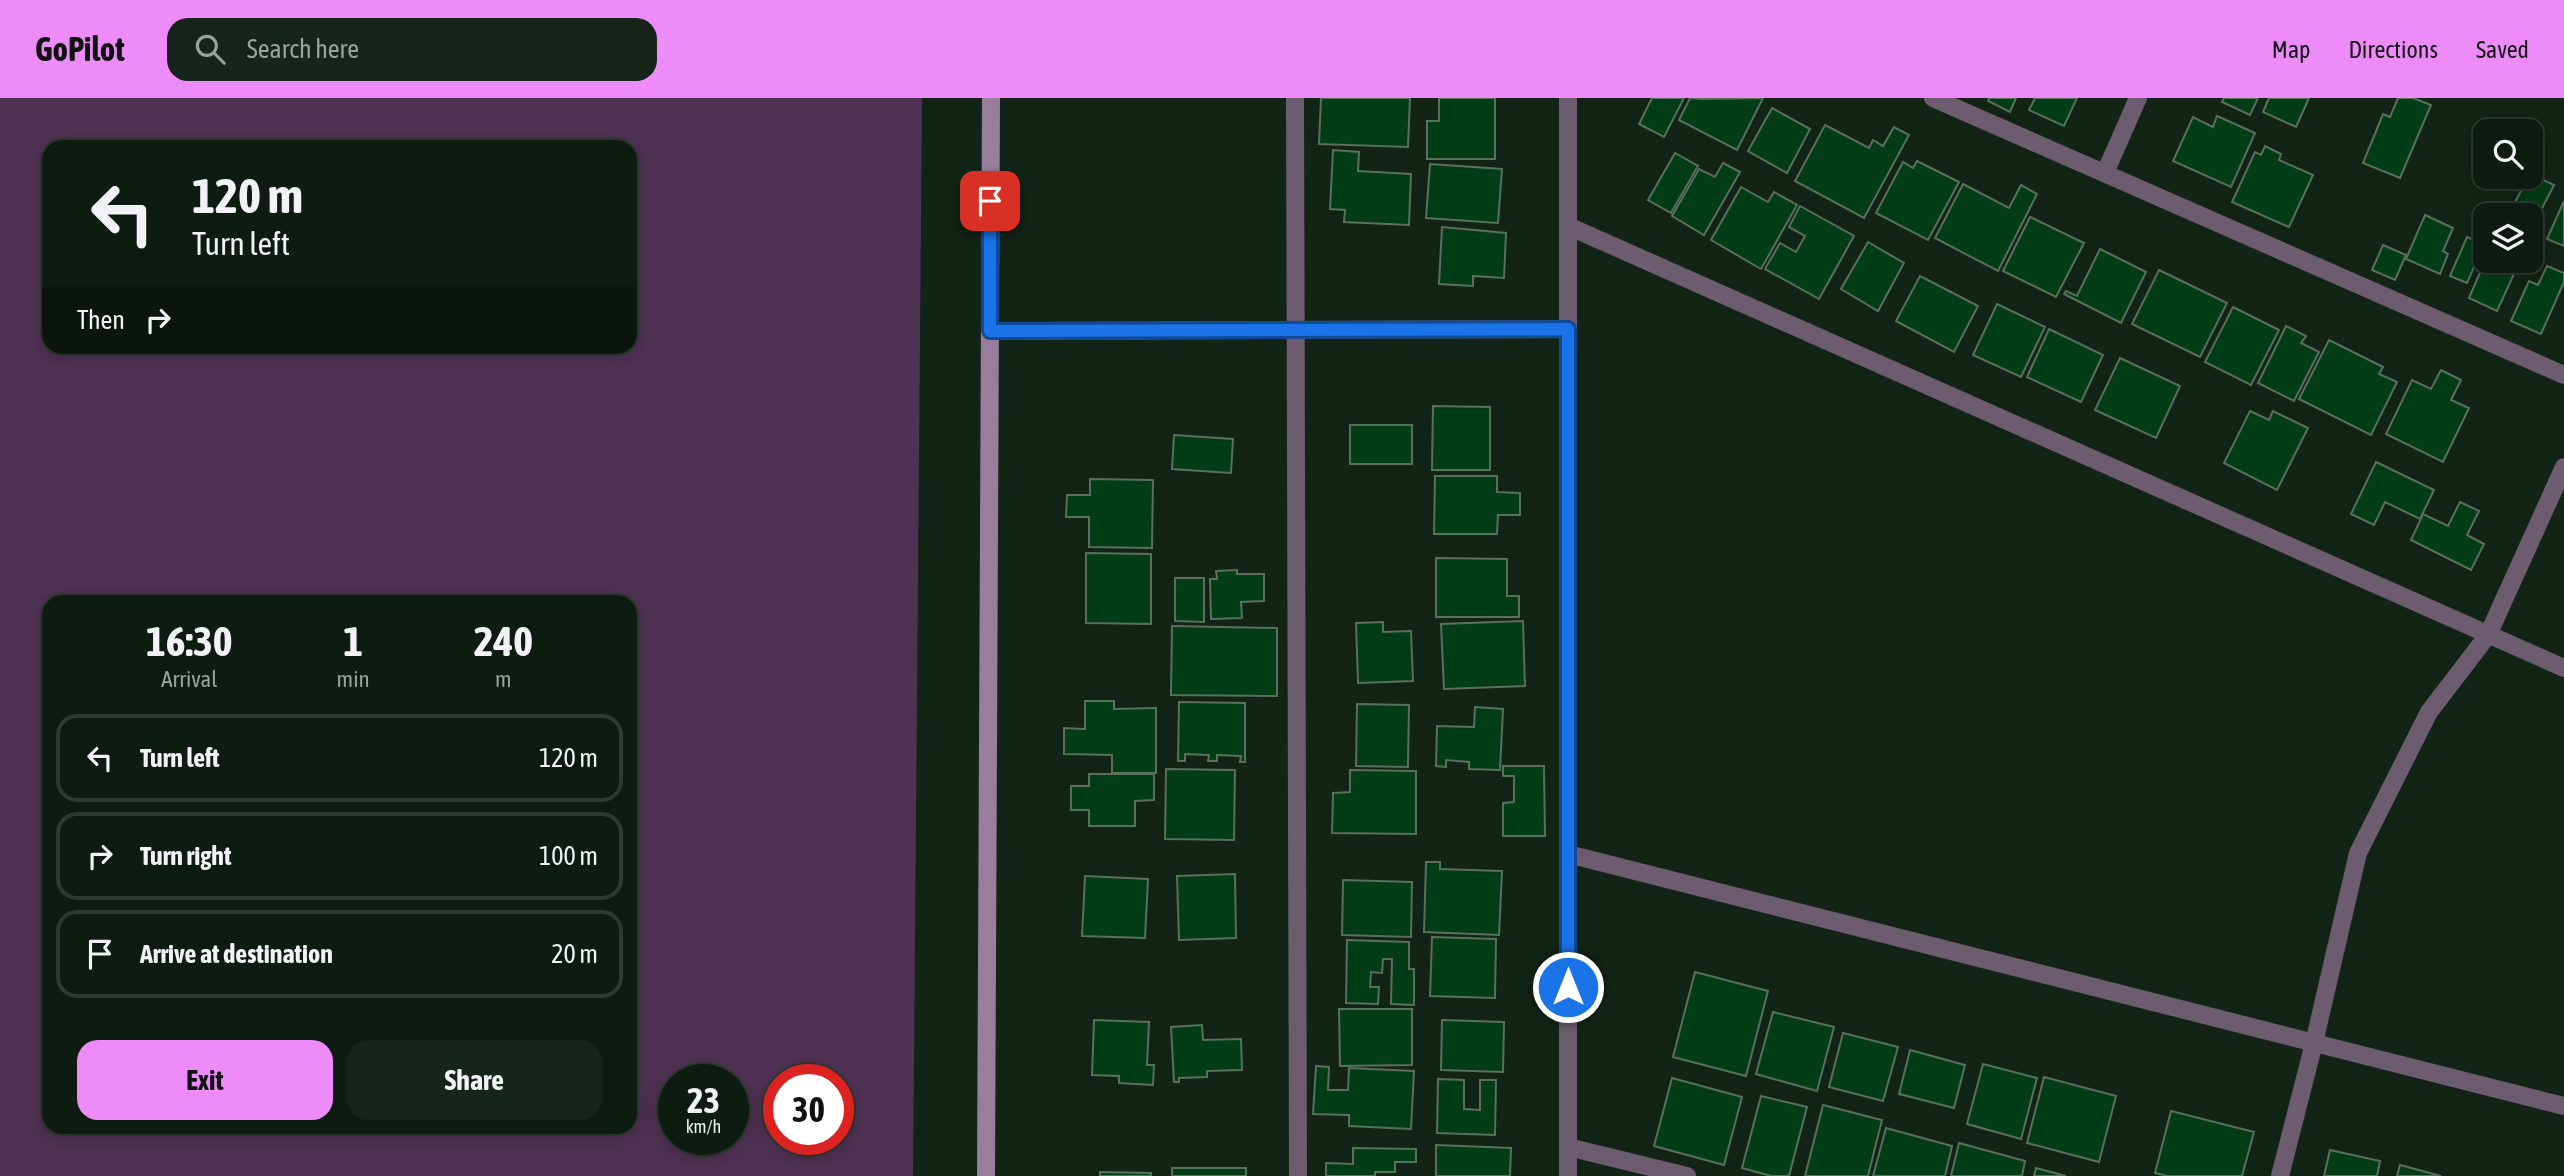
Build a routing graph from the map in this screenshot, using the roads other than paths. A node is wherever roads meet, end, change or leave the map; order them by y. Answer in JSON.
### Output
{"nodes":[{"id":1,"x":991,"y":98,"type":"edge"},
{"id":2,"x":1295,"y":98,"type":"edge"},
{"id":3,"x":1568,"y":98,"type":"edge"},
{"id":4,"x":1933,"y":98,"type":"edge"},
{"id":5,"x":2138,"y":98,"type":"edge"},
{"id":6,"x":2105,"y":173,"type":"junction"},
{"id":7,"x":1568,"y":226,"type":"junction"},
{"id":8,"x":1568,"y":329,"type":"junction"},
{"id":9,"x":1296,"y":330,"type":"junction"},
{"id":10,"x":990,"y":331,"type":"junction"},
{"id":11,"x":2564,"y":375,"type":"edge"},
{"id":12,"x":2564,"y":467,"type":"edge"},
{"id":13,"x":2488,"y":635,"type":"junction"},
{"id":14,"x":2564,"y":668,"type":"edge"},
{"id":15,"x":1568,"y":854,"type":"junction"},
{"id":16,"x":2314,"y":1043,"type":"junction"},
{"id":17,"x":2564,"y":1106,"type":"edge"},
{"id":18,"x":1568,"y":1147,"type":"junction"},
{"id":19,"x":986,"y":1176,"type":"edge"},
{"id":20,"x":1298,"y":1176,"type":"edge"},
{"id":21,"x":1568,"y":1176,"type":"edge"},
{"id":22,"x":1687,"y":1176,"type":"edge"},
{"id":23,"x":2280,"y":1176,"type":"edge"}],
"edges":[{"from":1,"to":10,"type":"street"},
{"from":2,"to":9,"type":"street"},
{"from":3,"to":7,"type":"street"},
{"from":4,"to":6,"type":"street"},
{"from":5,"to":6,"type":"street"},
{"from":6,"to":11,"type":"street"},
{"from":7,"to":8,"type":"street"},
{"from":7,"to":13,"type":"street"},
{"from":8,"to":9,"type":"street"},
{"from":8,"to":15,"type":"street"},
{"from":9,"to":10,"type":"street"},
{"from":9,"to":20,"type":"street"},
{"from":10,"to":19,"type":"street"},
{"from":12,"to":13,"type":"street"},
{"from":13,"to":14,"type":"street"},
{"from":13,"to":16,"type":"street"},
{"from":15,"to":16,"type":"street"},
{"from":15,"to":18,"type":"street"},
{"from":16,"to":17,"type":"street"},
{"from":16,"to":23,"type":"street"},
{"from":18,"to":21,"type":"street"},
{"from":18,"to":22,"type":"street"}]}
